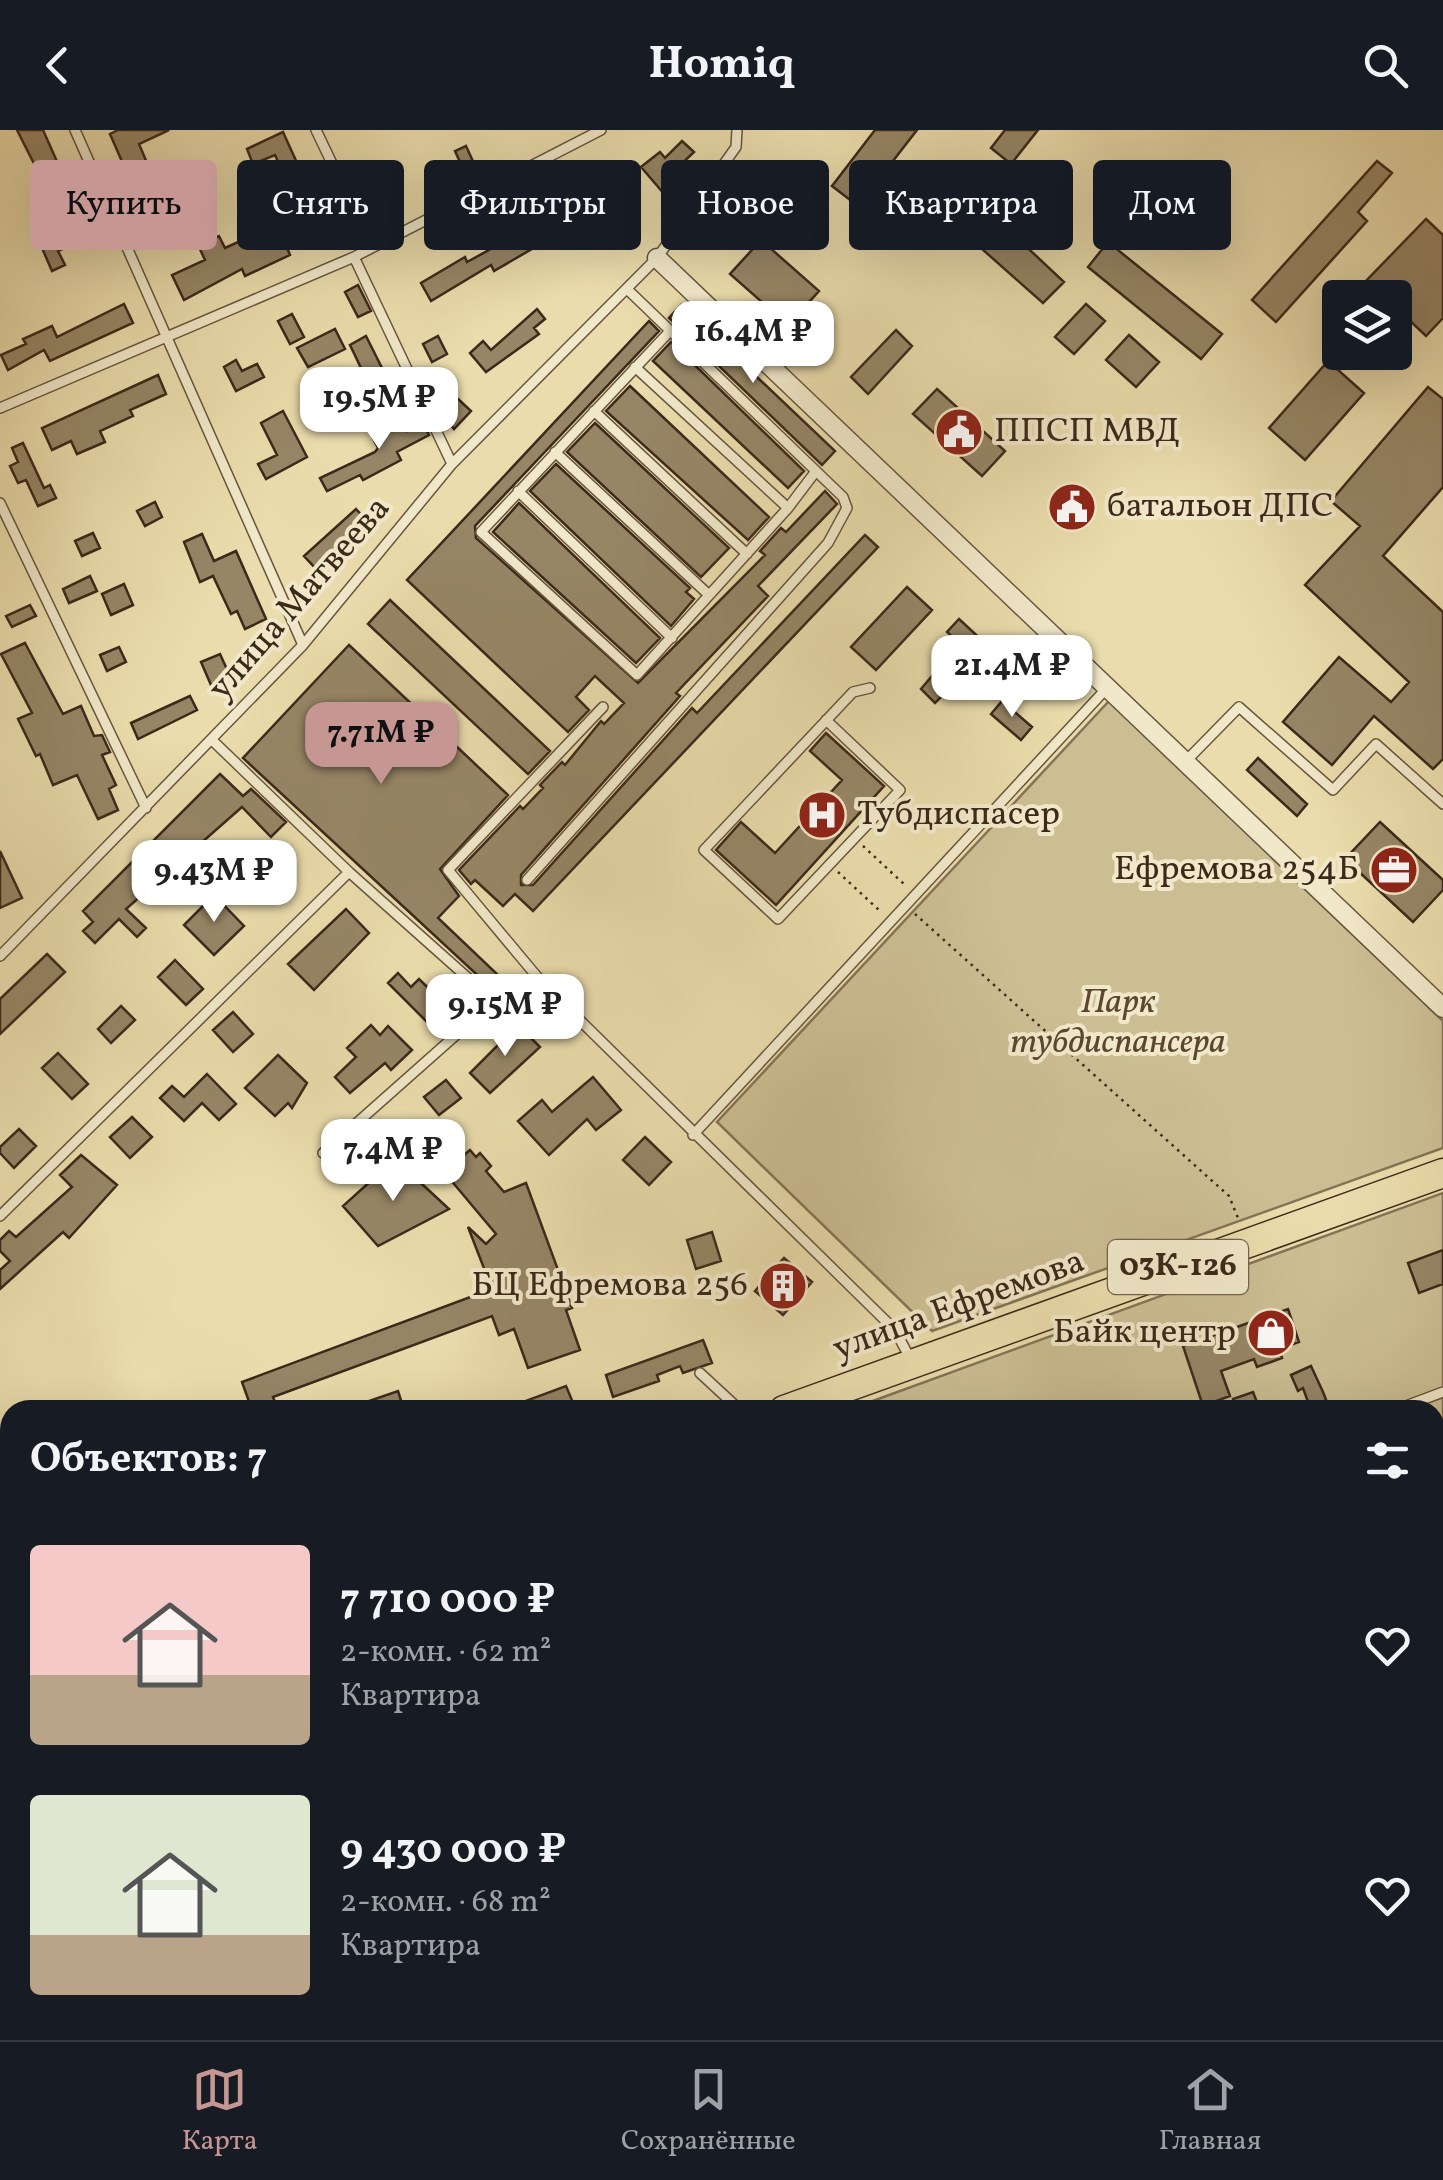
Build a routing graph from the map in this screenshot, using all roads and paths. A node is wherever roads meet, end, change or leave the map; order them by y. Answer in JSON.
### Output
{"nodes":[{"id":1,"x":75,"y":130,"type":"edge"},
{"id":2,"x":316,"y":130,"type":"edge"},
{"id":3,"x":601,"y":130,"type":"edge"},
{"id":4,"x":737,"y":130,"type":"edge"},
{"id":5,"x":331,"y":160,"type":"edge"},
{"id":6,"x":404,"y":228,"type":"edge"},
{"id":7,"x":364,"y":250,"type":"edge"},
{"id":8,"x":354,"y":257,"type":"junction"},
{"id":9,"x":656,"y":258,"type":"junction"},
{"id":10,"x":627,"y":288,"type":"junction"},
{"id":11,"x":670,"y":331,"type":"junction"},
{"id":12,"x":170,"y":338,"type":"junction"},
{"id":13,"x":635,"y":367,"type":"junction"},
{"id":14,"x":0,"y":408,"type":"edge"},
{"id":15,"x":594,"y":411,"type":"junction"},
{"id":16,"x":555,"y":452,"type":"junction"},
{"id":17,"x":452,"y":464,"type":"junction"},
{"id":18,"x":816,"y":471,"type":"junction"},
{"id":19,"x":518,"y":491,"type":"junction"},
{"id":20,"x":0,"y":504,"type":"edge"},
{"id":21,"x":788,"y":508,"type":"junction"},
{"id":22,"x":747,"y":554,"type":"junction"},
{"id":23,"x":709,"y":595,"type":"junction"},
{"id":24,"x":672,"y":638,"type":"junction"},
{"id":25,"x":303,"y":645,"type":"junction"},
{"id":26,"x":1108,"y":687,"type":"junction"},
{"id":27,"x":870,"y":688,"type":"dead end"},
{"id":28,"x":604,"y":707,"type":"dead end"},
{"id":29,"x":826,"y":720,"type":"junction"},
{"id":30,"x":212,"y":740,"type":"junction"},
{"id":31,"x":1186,"y":760,"type":"junction"},
{"id":32,"x":1443,"y":804,"type":"edge"},
{"id":33,"x":146,"y":808,"type":"junction"},
{"id":34,"x":854,"y":838,"type":"junction"},
{"id":35,"x":830,"y":864,"type":"junction"},
{"id":36,"x":349,"y":872,"type":"junction"},
{"id":37,"x":527,"y":880,"type":"dead end"},
{"id":38,"x":916,"y":896,"type":"junction"},
{"id":39,"x":906,"y":906,"type":"junction"},
{"id":40,"x":892,"y":922,"type":"junction"},
{"id":41,"x":0,"y":956,"type":"edge"},
{"id":42,"x":544,"y":985,"type":"junction"},
{"id":43,"x":486,"y":995,"type":"junction"},
{"id":44,"x":1443,"y":1008,"type":"edge"},
{"id":45,"x":693,"y":1135,"type":"junction"},
{"id":46,"x":323,"y":1153,"type":"dead end"},
{"id":47,"x":1443,"y":1173,"type":"edge"},
{"id":48,"x":0,"y":1216,"type":"edge"},
{"id":49,"x":1238,"y":1218,"type":"dead end"},
{"id":50,"x":913,"y":1363,"type":"junction"},
{"id":51,"x":700,"y":1373,"type":"dead end"},
{"id":52,"x":729,"y":1400,"type":"edge"},
{"id":53,"x":811,"y":1400,"type":"edge"}],
"edges":[{"from":1,"to":12,"type":"lane"},
{"from":2,"to":5,"type":"lane"},
{"from":3,"to":6,"type":"lane"},
{"from":4,"to":9,"type":"lane","name":"улица Матвеева"},
{"from":7,"to":8,"type":"lane"},
{"from":8,"to":12,"type":"lane"},
{"from":8,"to":17,"type":"lane"},
{"from":9,"to":10,"type":"lane","name":"улица Матвеева"},
{"from":9,"to":26,"type":"street"},
{"from":10,"to":11,"type":"lane"},
{"from":10,"to":17,"type":"lane","name":"улица Матвеева"},
{"from":11,"to":13,"type":"lane"},
{"from":11,"to":18,"type":"lane"},
{"from":12,"to":14,"type":"lane"},
{"from":12,"to":25,"type":"lane"},
{"from":13,"to":15,"type":"lane"},
{"from":13,"to":21,"type":"lane"},
{"from":15,"to":16,"type":"lane"},
{"from":15,"to":22,"type":"lane"},
{"from":16,"to":19,"type":"lane"},
{"from":16,"to":23,"type":"lane"},
{"from":17,"to":25,"type":"lane","name":"улица Матвеева"},
{"from":18,"to":21,"type":"lane"},
{"from":18,"to":37,"type":"lane"},
{"from":19,"to":24,"type":"lane"},
{"from":19,"to":24,"type":"lane"},
{"from":20,"to":33,"type":"lane"},
{"from":21,"to":22,"type":"lane"},
{"from":22,"to":23,"type":"lane"},
{"from":23,"to":24,"type":"lane"},
{"from":25,"to":30,"type":"lane","name":"улица Матвеева"},
{"from":26,"to":31,"type":"street"},
{"from":26,"to":38,"type":"lane"},
{"from":27,"to":29,"type":"lane"},
{"from":28,"to":42,"type":"lane"},
{"from":29,"to":34,"type":"lane"},
{"from":29,"to":35,"type":"lane"},
{"from":30,"to":33,"type":"lane","name":"улица Матвеева"},
{"from":30,"to":36,"type":"lane"},
{"from":31,"to":32,"type":"lane"},
{"from":31,"to":44,"type":"street"},
{"from":33,"to":41,"type":"lane","name":"улица Матвеева"},
{"from":34,"to":35,"type":"lane"},
{"from":34,"to":38,"type":"path"},
{"from":35,"to":40,"type":"path"},
{"from":36,"to":43,"type":"lane"},
{"from":36,"to":48,"type":"lane"},
{"from":38,"to":39,"type":"lane"},
{"from":39,"to":40,"type":"lane"},
{"from":39,"to":49,"type":"path"},
{"from":40,"to":45,"type":"lane"},
{"from":42,"to":43,"type":"lane"},
{"from":42,"to":45,"type":"lane"},
{"from":43,"to":46,"type":"lane"},
{"from":45,"to":50,"type":"lane"},
{"from":47,"to":50,"type":"main road","name":"улица Ефремова","number":"03К-126"},
{"from":50,"to":53,"type":"main road","name":"улица Ефремова","number":"03К-126"},
{"from":51,"to":52,"type":"lane"}]}
